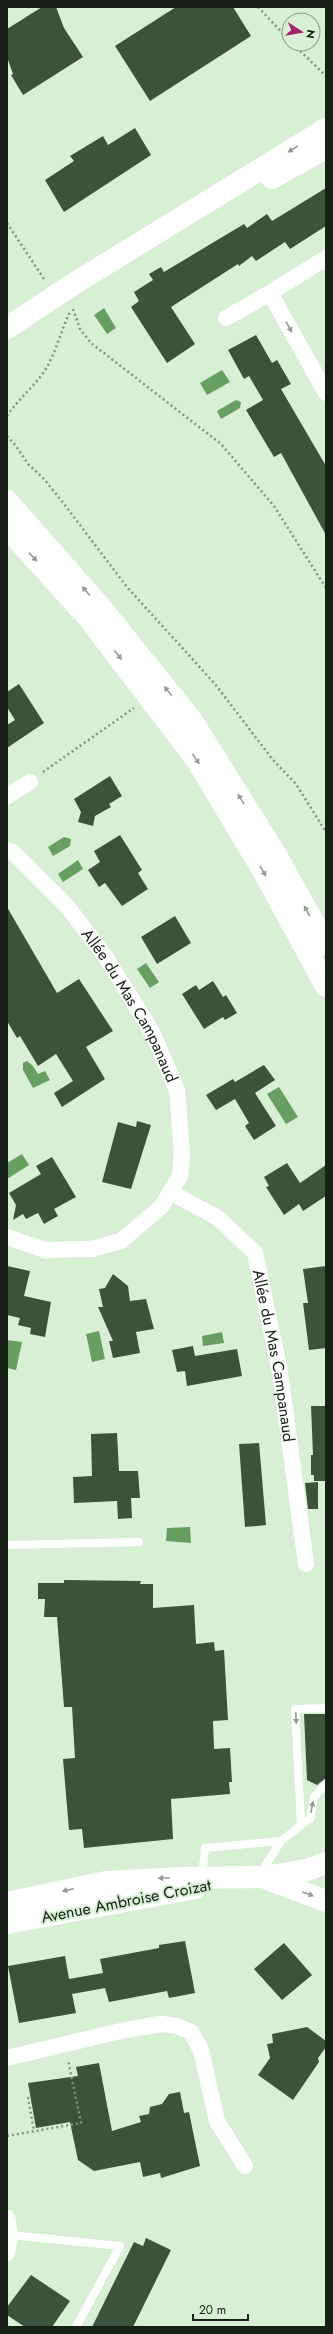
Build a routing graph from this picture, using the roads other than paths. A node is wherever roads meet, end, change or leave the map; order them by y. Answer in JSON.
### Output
{"nodes":[{"id":1,"x":326,"y":129,"type":"edge"},
{"id":2,"x":326,"y":148,"type":"edge"},
{"id":3,"x":182,"y":219,"type":"junction"},
{"id":4,"x":326,"y":258,"type":"edge"},
{"id":5,"x":270,"y":293,"type":"junction"},
{"id":6,"x":226,"y":318,"type":"dead end"},
{"id":7,"x":7,"y":328,"type":"edge"},
{"id":8,"x":326,"y":393,"type":"edge"},
{"id":9,"x":7,"y":502,"type":"edge"},
{"id":10,"x":7,"y":528,"type":"edge"},
{"id":11,"x":30,"y":782,"type":"road end"},
{"id":12,"x":7,"y":796,"type":"edge"},
{"id":13,"x":7,"y":850,"type":"edge"},
{"id":14,"x":326,"y":945,"type":"edge"},
{"id":15,"x":326,"y":986,"type":"edge"},
{"id":16,"x":170,"y":1192,"type":"junction"},
{"id":17,"x":7,"y":1238,"type":"edge"},
{"id":18,"x":139,"y":1542,"type":"dead end"},
{"id":19,"x":7,"y":1544,"type":"edge"},
{"id":20,"x":306,"y":1564,"type":"dead end"},
{"id":21,"x":326,"y":1708,"type":"edge"},
{"id":22,"x":326,"y":1784,"type":"edge"},
{"id":23,"x":301,"y":1825,"type":"junction"},
{"id":24,"x":281,"y":1841,"type":"junction"},
{"id":25,"x":326,"y":1863,"type":"edge"},
{"id":26,"x":202,"y":1878,"type":"junction"},
{"id":27,"x":255,"y":1878,"type":"junction"},
{"id":28,"x":326,"y":1901,"type":"edge"},
{"id":29,"x":7,"y":1903,"type":"edge"},
{"id":30,"x":7,"y":1923,"type":"edge"},
{"id":31,"x":7,"y":2058,"type":"edge"},
{"id":32,"x":245,"y":2166,"type":"dead end"},
{"id":33,"x":7,"y":2218,"type":"edge"},
{"id":34,"x":10,"y":2235,"type":"junction"},
{"id":35,"x":7,"y":2253,"type":"edge"},
{"id":36,"x":76,"y":2327,"type":"edge"}],
"edges":[{"from":1,"to":3,"type":"street","one_way":true},
{"from":2,"to":3,"type":"street"},
{"from":3,"to":7,"type":"street"},
{"from":4,"to":5,"type":"street"},
{"from":5,"to":6,"type":"street"},
{"from":5,"to":8,"type":"street","one_way":true},
{"from":14,"to":9,"type":"street","one_way":true},
{"from":10,"to":15,"type":"street","one_way":true},
{"from":11,"to":12,"type":"street"},
{"from":13,"to":16,"type":"street","name":"Allée du Mas Campanaud"},
{"from":16,"to":17,"type":"street","name":"Allée du Mas Campanaud"},
{"from":16,"to":20,"type":"street","name":"Allée du Mas Campanaud"},
{"from":18,"to":19,"type":"lane"},
{"from":21,"to":23,"type":"lane","one_way":true},
{"from":23,"to":22,"type":"lane","one_way":true},
{"from":23,"to":24,"type":"lane"},
{"from":24,"to":26,"type":"lane"},
{"from":24,"to":27,"type":"lane"},
{"from":25,"to":27,"type":"street","name":"Avenue Ambroise Croizat"},
{"from":26,"to":27,"type":"street","name":"Avenue Ambroise Croizat"},
{"from":26,"to":29,"type":"street","name":"Avenue Ambroise Croizat","one_way":true},
{"from":27,"to":28,"type":"street","name":"Avenue Ambroise Croizat","one_way":true},
{"from":27,"to":30,"type":"street","name":"Avenue Ambroise Croizat"},
{"from":31,"to":32,"type":"street"},
{"from":33,"to":34,"type":"street"},
{"from":34,"to":35,"type":"street"},
{"from":34,"to":36,"type":"lane"}]}
